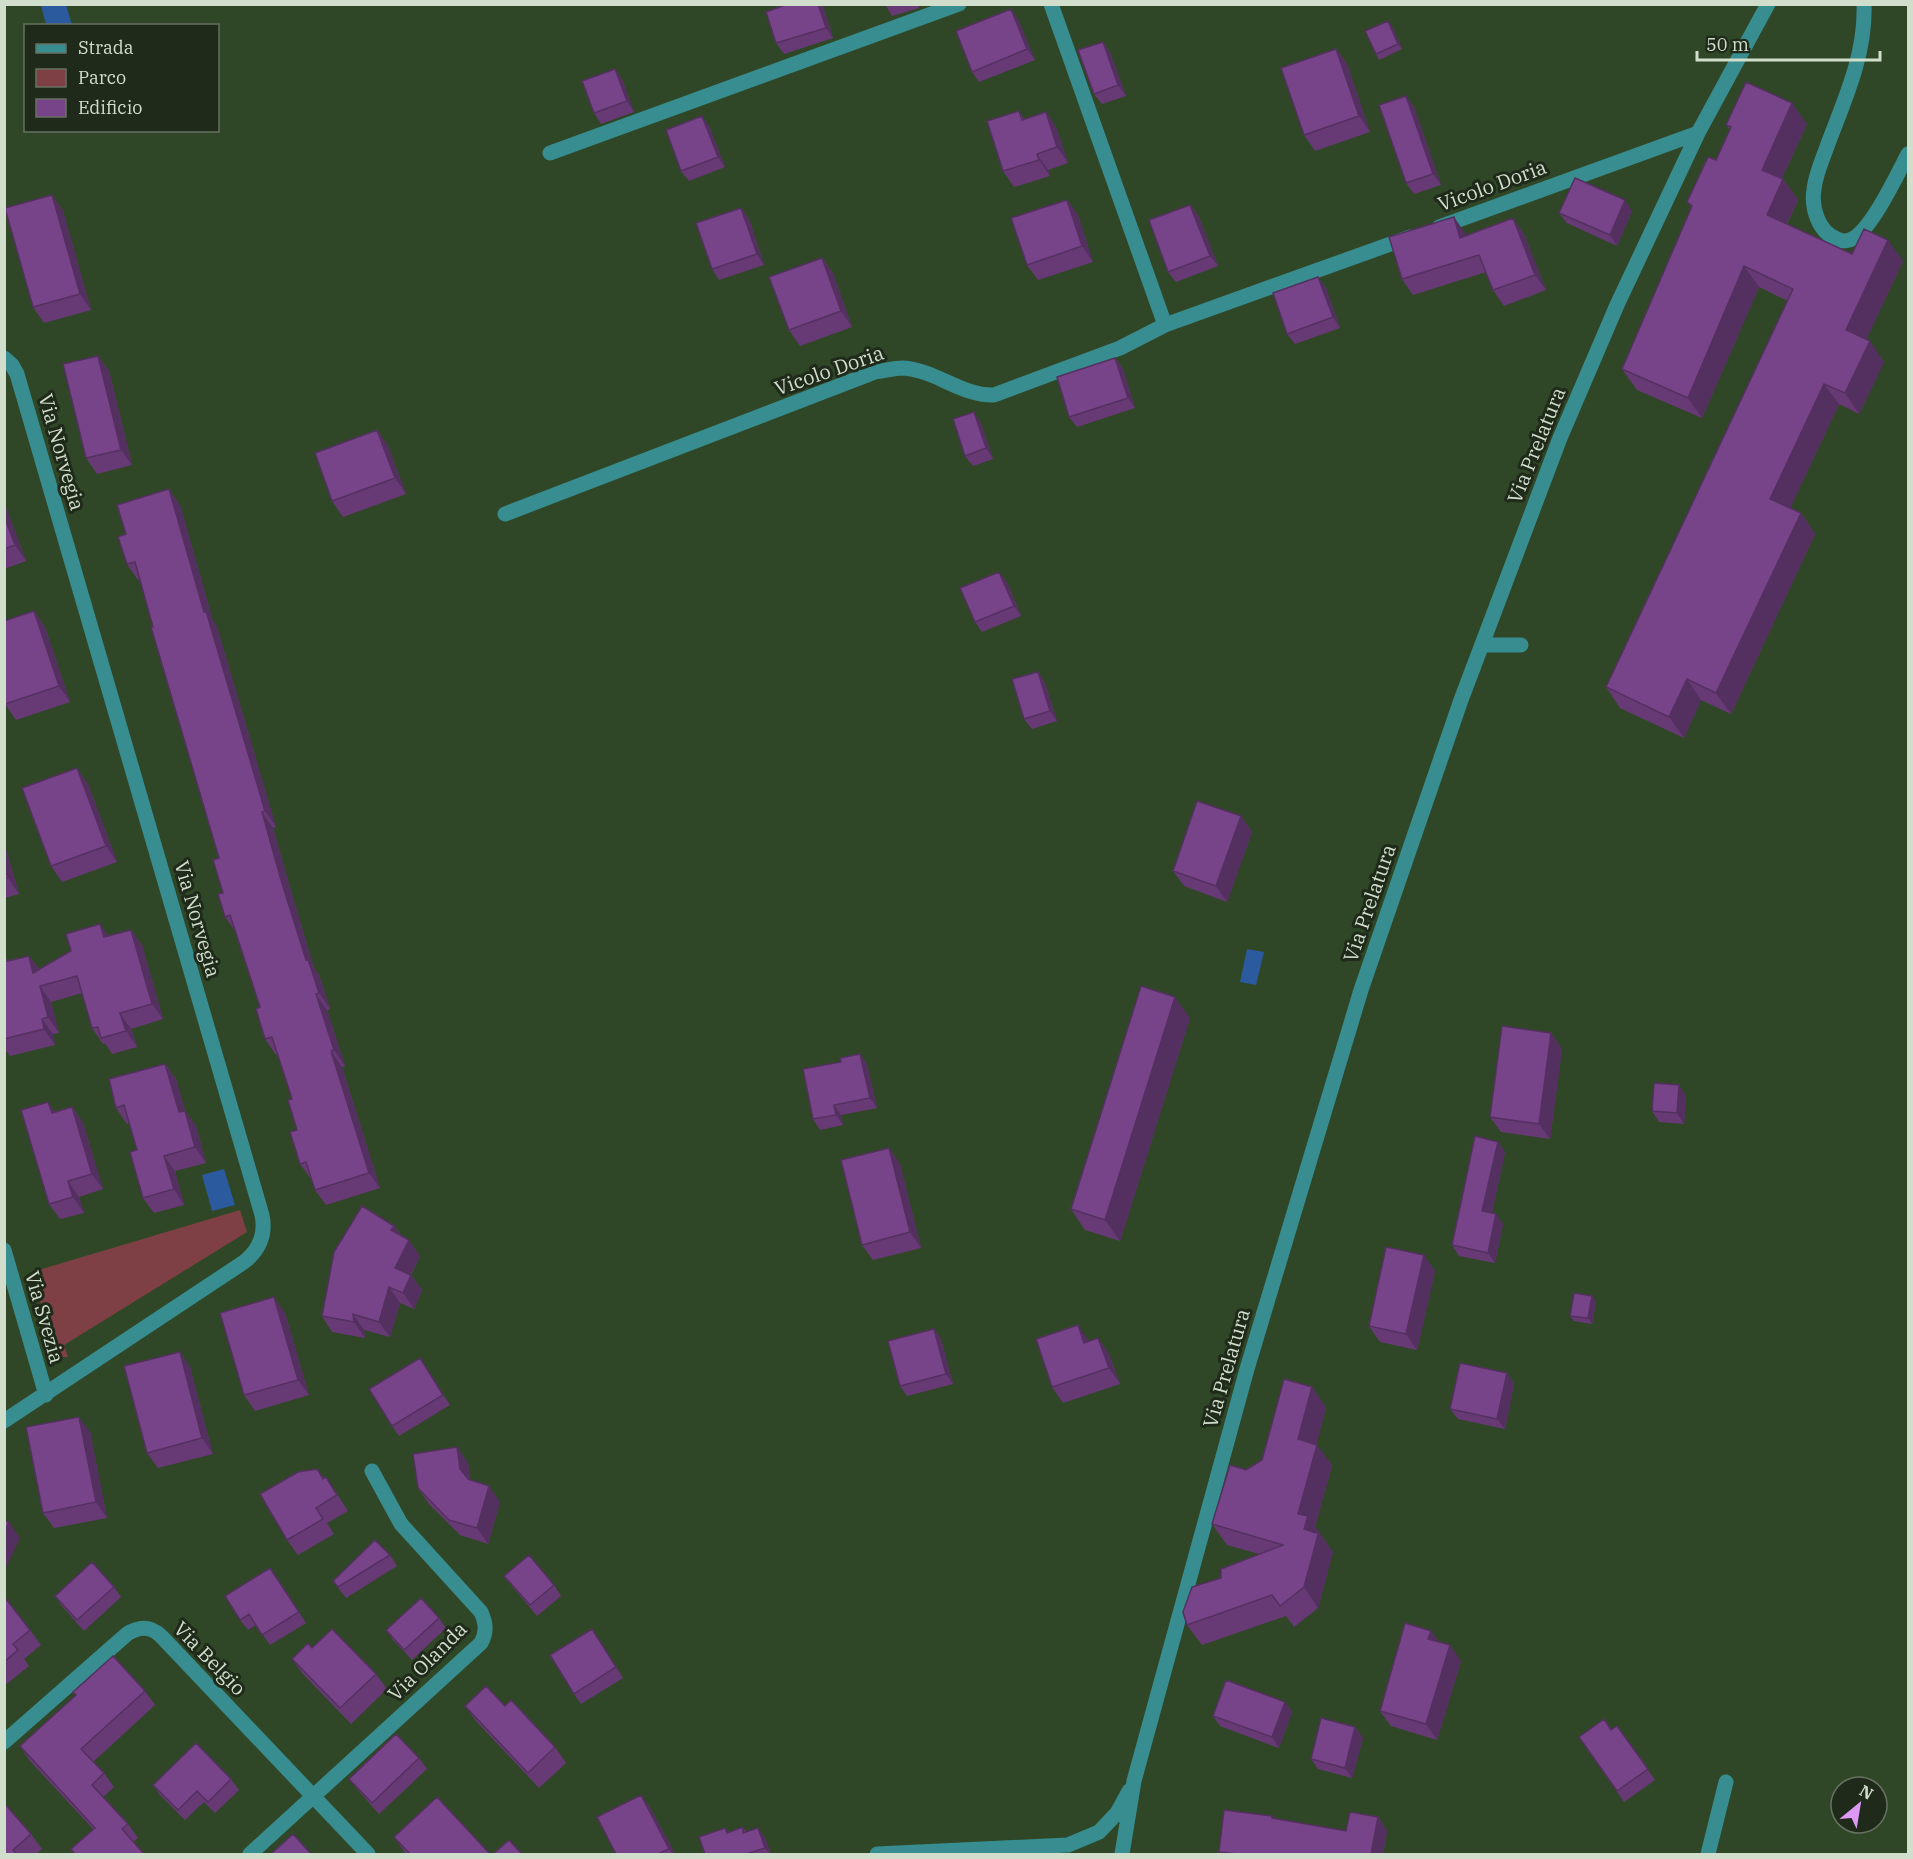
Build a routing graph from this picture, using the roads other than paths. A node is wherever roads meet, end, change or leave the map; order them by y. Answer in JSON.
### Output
{"nodes":[{"id":1,"x":959,"y":4,"type":"edge"},
{"id":2,"x":1051,"y":4,"type":"edge"},
{"id":3,"x":1768,"y":4,"type":"edge"},
{"id":4,"x":1864,"y":4,"type":"edge"},
{"id":5,"x":1698,"y":134,"type":"junction"},
{"id":6,"x":550,"y":153,"type":"dead end"},
{"id":7,"x":1908,"y":154,"type":"edge"},
{"id":8,"x":1165,"y":325,"type":"junction"},
{"id":9,"x":4,"y":358,"type":"edge"},
{"id":10,"x":505,"y":514,"type":"dead end"},
{"id":11,"x":1482,"y":645,"type":"junction"},
{"id":12,"x":1521,"y":645,"type":"dead end"},
{"id":13,"x":4,"y":1250,"type":"edge"},
{"id":14,"x":46,"y":1395,"type":"junction"},
{"id":15,"x":4,"y":1421,"type":"edge"},
{"id":16,"x":372,"y":1472,"type":"dead end"},
{"id":17,"x":4,"y":1742,"type":"edge"},
{"id":18,"x":1134,"y":1781,"type":"junction"},
{"id":19,"x":1726,"y":1782,"type":"dead end"},
{"id":20,"x":314,"y":1797,"type":"junction"},
{"id":21,"x":948,"y":1853,"type":"edge"},
{"id":22,"x":250,"y":1854,"type":"edge"},
{"id":23,"x":368,"y":1854,"type":"edge"},
{"id":24,"x":877,"y":1854,"type":"edge"},
{"id":25,"x":1122,"y":1854,"type":"edge"},
{"id":26,"x":1708,"y":1854,"type":"edge"}],
"edges":[{"from":1,"to":6,"type":"street"},
{"from":2,"to":8,"type":"street"},
{"from":3,"to":5,"type":"street","name":"Via Prelatura"},
{"from":4,"to":7,"type":"street"},
{"from":5,"to":8,"type":"street","name":"Vicolo Doria"},
{"from":5,"to":11,"type":"street","name":"Via Prelatura"},
{"from":8,"to":10,"type":"street","name":"Vicolo Doria"},
{"from":9,"to":14,"type":"street","name":"Via Norvegia"},
{"from":11,"to":12,"type":"street"},
{"from":11,"to":18,"type":"street","name":"Via Prelatura"},
{"from":13,"to":14,"type":"street","name":"Via Svezia"},
{"from":14,"to":15,"type":"street","name":"Via Norvegia"},
{"from":16,"to":20,"type":"street","name":"Via Olanda"},
{"from":17,"to":20,"type":"street","name":"Via Belgio"},
{"from":18,"to":21,"type":"street"},
{"from":18,"to":25,"type":"street","name":"Via Prelatura"},
{"from":19,"to":26,"type":"street"},
{"from":20,"to":22,"type":"street","name":"Via Olanda"},
{"from":20,"to":23,"type":"street","name":"Via Belgio"},
{"from":21,"to":24,"type":"street"}]}
